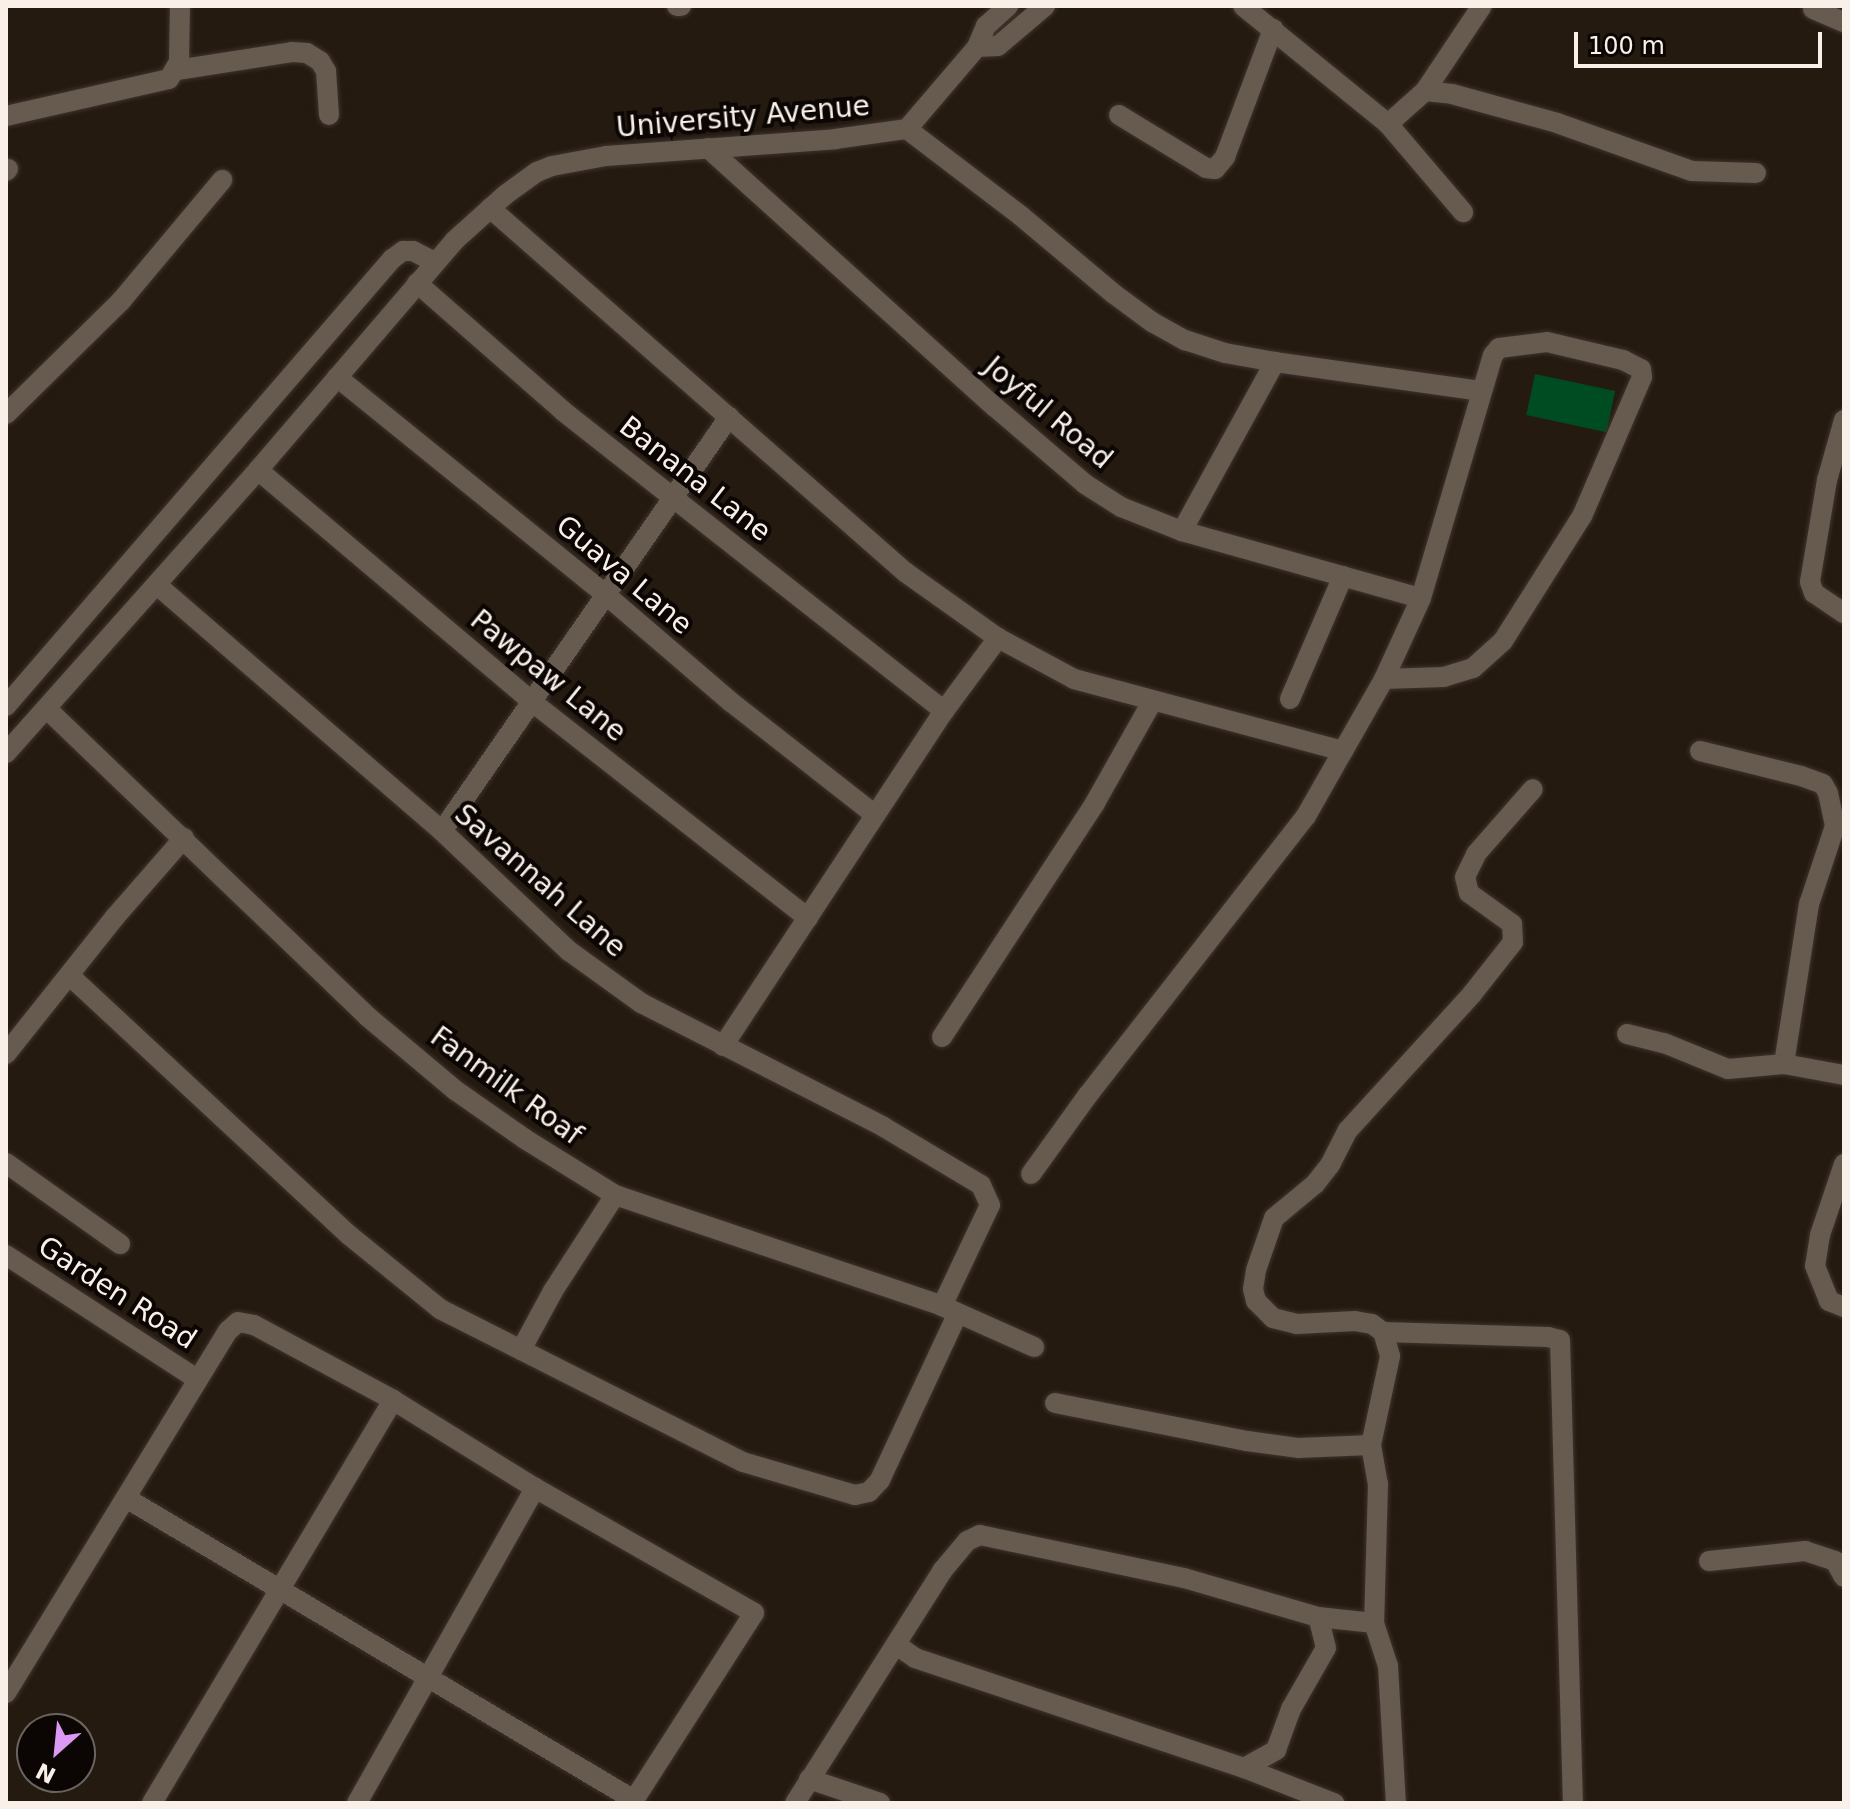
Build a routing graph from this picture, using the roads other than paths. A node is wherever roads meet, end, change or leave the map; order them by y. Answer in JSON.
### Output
{"nodes":[{"id":1,"x":180,"y":6,"type":"edge"},
{"id":2,"x":1008,"y":6,"type":"edge"},
{"id":3,"x":1045,"y":6,"type":"edge"},
{"id":4,"x":1243,"y":6,"type":"edge"},
{"id":5,"x":1482,"y":6,"type":"edge"},
{"id":6,"x":1813,"y":9,"type":"dead end"},
{"id":7,"x":1844,"y":22,"type":"edge"},
{"id":8,"x":1273,"y":29,"type":"junction"},
{"id":9,"x":977,"y":47,"type":"junction"},
{"id":10,"x":177,"y":70,"type":"junction"},
{"id":11,"x":1425,"y":91,"type":"junction"},
{"id":12,"x":329,"y":115,"type":"dead end"},
{"id":13,"x":1119,"y":115,"type":"dead end"},
{"id":14,"x":6,"y":116,"type":"edge"},
{"id":15,"x":1388,"y":124,"type":"junction"},
{"id":16,"x":907,"y":129,"type":"junction"},
{"id":17,"x":708,"y":148,"type":"junction"},
{"id":18,"x":1756,"y":173,"type":"dead end"},
{"id":19,"x":222,"y":180,"type":"dead end"},
{"id":20,"x":490,"y":208,"type":"junction"},
{"id":21,"x":1463,"y":212,"type":"dead end"},
{"id":22,"x":435,"y":262,"type":"junction"},
{"id":23,"x":417,"y":283,"type":"junction"},
{"id":24,"x":1275,"y":362,"type":"junction"},
{"id":25,"x":337,"y":377,"type":"junction"},
{"id":26,"x":1481,"y":391,"type":"junction"},
{"id":27,"x":6,"y":414,"type":"edge"},
{"id":28,"x":729,"y":417,"type":"junction"},
{"id":29,"x":1844,"y":420,"type":"edge"},
{"id":30,"x":258,"y":470,"type":"junction"},
{"id":31,"x":673,"y":499,"type":"junction"},
{"id":32,"x":1182,"y":531,"type":"junction"},
{"id":33,"x":1343,"y":576,"type":"junction"},
{"id":34,"x":157,"y":585,"type":"junction"},
{"id":35,"x":605,"y":594,"type":"junction"},
{"id":36,"x":1421,"y":598,"type":"junction"},
{"id":37,"x":1844,"y":613,"type":"edge"},
{"id":38,"x":998,"y":638,"type":"junction"},
{"id":39,"x":1384,"y":679,"type":"junction"},
{"id":40,"x":1290,"y":699,"type":"dead end"},
{"id":41,"x":531,"y":701,"type":"junction"},
{"id":42,"x":1152,"y":702,"type":"junction"},
{"id":43,"x":6,"y":706,"type":"edge"},
{"id":44,"x":47,"y":709,"type":"junction"},
{"id":45,"x":944,"y":711,"type":"junction"},
{"id":46,"x":10,"y":739,"type":"edge"},
{"id":47,"x":1343,"y":751,"type":"junction"},
{"id":48,"x":1700,"y":751,"type":"dead end"},
{"id":49,"x":1533,"y":789,"type":"dead end"},
{"id":50,"x":875,"y":815,"type":"junction"},
{"id":51,"x":442,"y":831,"type":"junction"},
{"id":52,"x":184,"y":838,"type":"junction"},
{"id":53,"x":1837,"y":845,"type":"edge"},
{"id":54,"x":808,"y":918,"type":"junction"},
{"id":55,"x":69,"y":975,"type":"junction"},
{"id":56,"x":1627,"y":1034,"type":"dead end"},
{"id":57,"x":942,"y":1037,"type":"dead end"},
{"id":58,"x":723,"y":1046,"type":"junction"},
{"id":59,"x":6,"y":1054,"type":"edge"},
{"id":60,"x":1784,"y":1064,"type":"junction"},
{"id":61,"x":1844,"y":1075,"type":"edge"},
{"id":62,"x":6,"y":1163,"type":"edge"},
{"id":63,"x":1844,"y":1164,"type":"edge"},
{"id":64,"x":1031,"y":1174,"type":"dead end"},
{"id":65,"x":615,"y":1195,"type":"junction"},
{"id":66,"x":120,"y":1244,"type":"dead end"},
{"id":67,"x":6,"y":1255,"type":"edge"},
{"id":68,"x":1844,"y":1307,"type":"edge"},
{"id":69,"x":950,"y":1310,"type":"junction"},
{"id":70,"x":1383,"y":1332,"type":"junction"},
{"id":71,"x":1034,"y":1347,"type":"dead end"},
{"id":72,"x":521,"y":1350,"type":"junction"},
{"id":73,"x":197,"y":1379,"type":"junction"},
{"id":74,"x":393,"y":1400,"type":"junction"},
{"id":75,"x":1055,"y":1403,"type":"dead end"},
{"id":76,"x":1371,"y":1445,"type":"junction"},
{"id":77,"x":535,"y":1488,"type":"junction"},
{"id":78,"x":126,"y":1498,"type":"junction"},
{"id":79,"x":1709,"y":1561,"type":"dead end"},
{"id":80,"x":1844,"y":1577,"type":"edge"},
{"id":81,"x":280,"y":1590,"type":"junction"},
{"id":82,"x":1318,"y":1617,"type":"junction"},
{"id":83,"x":1374,"y":1623,"type":"junction"},
{"id":84,"x":898,"y":1646,"type":"junction"},
{"id":85,"x":430,"y":1677,"type":"junction"},
{"id":86,"x":6,"y":1693,"type":"edge"},
{"id":87,"x":1244,"y":1768,"type":"junction"},
{"id":88,"x":809,"y":1779,"type":"junction"},
{"id":89,"x":633,"y":1801,"type":"edge"},
{"id":90,"x":152,"y":1803,"type":"edge"},
{"id":91,"x":357,"y":1803,"type":"edge"},
{"id":92,"x":795,"y":1803,"type":"edge"},
{"id":93,"x":880,"y":1803,"type":"edge"},
{"id":94,"x":1334,"y":1803,"type":"edge"},
{"id":95,"x":1396,"y":1803,"type":"edge"},
{"id":96,"x":1573,"y":1803,"type":"edge"}],
"edges":[{"from":1,"to":10,"type":"street"},
{"from":2,"to":9,"type":"street","name":"University Avenue"},
{"from":3,"to":9,"type":"street","name":"University Avenue"},
{"from":4,"to":8,"type":"street"},
{"from":5,"to":11,"type":"street"},
{"from":6,"to":7,"type":"street"},
{"from":8,"to":13,"type":"street"},
{"from":8,"to":15,"type":"street"},
{"from":9,"to":16,"type":"street","name":"University Avenue"},
{"from":10,"to":12,"type":"street"},
{"from":10,"to":14,"type":"street"},
{"from":11,"to":15,"type":"street"},
{"from":11,"to":18,"type":"street"},
{"from":15,"to":21,"type":"street"},
{"from":16,"to":17,"type":"street","name":"University Avenue"},
{"from":16,"to":24,"type":"street"},
{"from":17,"to":20,"type":"street","name":"University Avenue"},
{"from":17,"to":32,"type":"street","name":"Joyful Road"},
{"from":19,"to":27,"type":"street"},
{"from":20,"to":22,"type":"street","name":"University Avenue"},
{"from":20,"to":28,"type":"street"},
{"from":22,"to":23,"type":"street","name":"University Avenue"},
{"from":22,"to":43,"type":"street"},
{"from":23,"to":25,"type":"street","name":"University Avenue"},
{"from":23,"to":31,"type":"street","name":"Banana Lane"},
{"from":24,"to":26,"type":"street"},
{"from":24,"to":32,"type":"street"},
{"from":25,"to":30,"type":"street","name":"University Avenue"},
{"from":25,"to":35,"type":"street","name":"Guava Lane"},
{"from":26,"to":36,"type":"street"},
{"from":26,"to":39,"type":"street"},
{"from":28,"to":31,"type":"street"},
{"from":28,"to":38,"type":"street"},
{"from":29,"to":37,"type":"street"},
{"from":30,"to":34,"type":"street","name":"University Avenue"},
{"from":30,"to":41,"type":"street","name":"Pawpaw Lane"},
{"from":31,"to":35,"type":"street"},
{"from":31,"to":45,"type":"street","name":"Banana Lane"},
{"from":32,"to":33,"type":"street","name":"Joyful Road"},
{"from":33,"to":36,"type":"street","name":"Joyful Road"},
{"from":33,"to":40,"type":"street"},
{"from":34,"to":44,"type":"street","name":"University Avenue"},
{"from":34,"to":51,"type":"street","name":"Savannah Lane"},
{"from":35,"to":41,"type":"street"},
{"from":35,"to":50,"type":"street","name":"Guava Lane"},
{"from":36,"to":39,"type":"street"},
{"from":38,"to":42,"type":"street"},
{"from":38,"to":45,"type":"street"},
{"from":39,"to":47,"type":"street"},
{"from":41,"to":51,"type":"street"},
{"from":41,"to":54,"type":"street","name":"Pawpaw Lane"},
{"from":42,"to":47,"type":"street"},
{"from":42,"to":57,"type":"street"},
{"from":44,"to":46,"type":"street","name":"University Avenue"},
{"from":44,"to":52,"type":"street","name":"Fanmilk Roaf"},
{"from":45,"to":50,"type":"street"},
{"from":47,"to":64,"type":"street"},
{"from":48,"to":53,"type":"street"},
{"from":49,"to":70,"type":"street"},
{"from":50,"to":54,"type":"street"},
{"from":51,"to":58,"type":"street","name":"Savannah Lane"},
{"from":52,"to":55,"type":"street"},
{"from":52,"to":65,"type":"street","name":"Fanmilk Roaf"},
{"from":53,"to":60,"type":"street"},
{"from":54,"to":58,"type":"street"},
{"from":55,"to":59,"type":"street"},
{"from":55,"to":72,"type":"street","name":"Savannah Lane"},
{"from":56,"to":60,"type":"street"},
{"from":58,"to":69,"type":"street","name":"Savannah Lane"},
{"from":60,"to":61,"type":"street"},
{"from":62,"to":66,"type":"street"},
{"from":63,"to":68,"type":"street"},
{"from":65,"to":69,"type":"street","name":"Fanmilk Roaf"},
{"from":65,"to":72,"type":"street"},
{"from":67,"to":73,"type":"street","name":"Garden Road"},
{"from":69,"to":71,"type":"street","name":"Fanmilk Roaf"},
{"from":69,"to":72,"type":"street","name":"Savannah Lane"},
{"from":70,"to":76,"type":"street"},
{"from":70,"to":96,"type":"street"},
{"from":73,"to":74,"type":"street"},
{"from":73,"to":78,"type":"street"},
{"from":74,"to":77,"type":"street"},
{"from":74,"to":81,"type":"street"},
{"from":75,"to":76,"type":"street"},
{"from":76,"to":83,"type":"street"},
{"from":77,"to":85,"type":"street"},
{"from":77,"to":89,"type":"street"},
{"from":78,"to":81,"type":"street"},
{"from":78,"to":86,"type":"street"},
{"from":79,"to":80,"type":"street"},
{"from":81,"to":85,"type":"street"},
{"from":81,"to":90,"type":"street"},
{"from":82,"to":83,"type":"street"},
{"from":82,"to":84,"type":"street"},
{"from":82,"to":87,"type":"street"},
{"from":83,"to":95,"type":"street"},
{"from":84,"to":87,"type":"street"},
{"from":84,"to":88,"type":"street"},
{"from":85,"to":89,"type":"street"},
{"from":85,"to":91,"type":"street"},
{"from":87,"to":94,"type":"street"},
{"from":88,"to":92,"type":"street"},
{"from":88,"to":93,"type":"street"}]}
